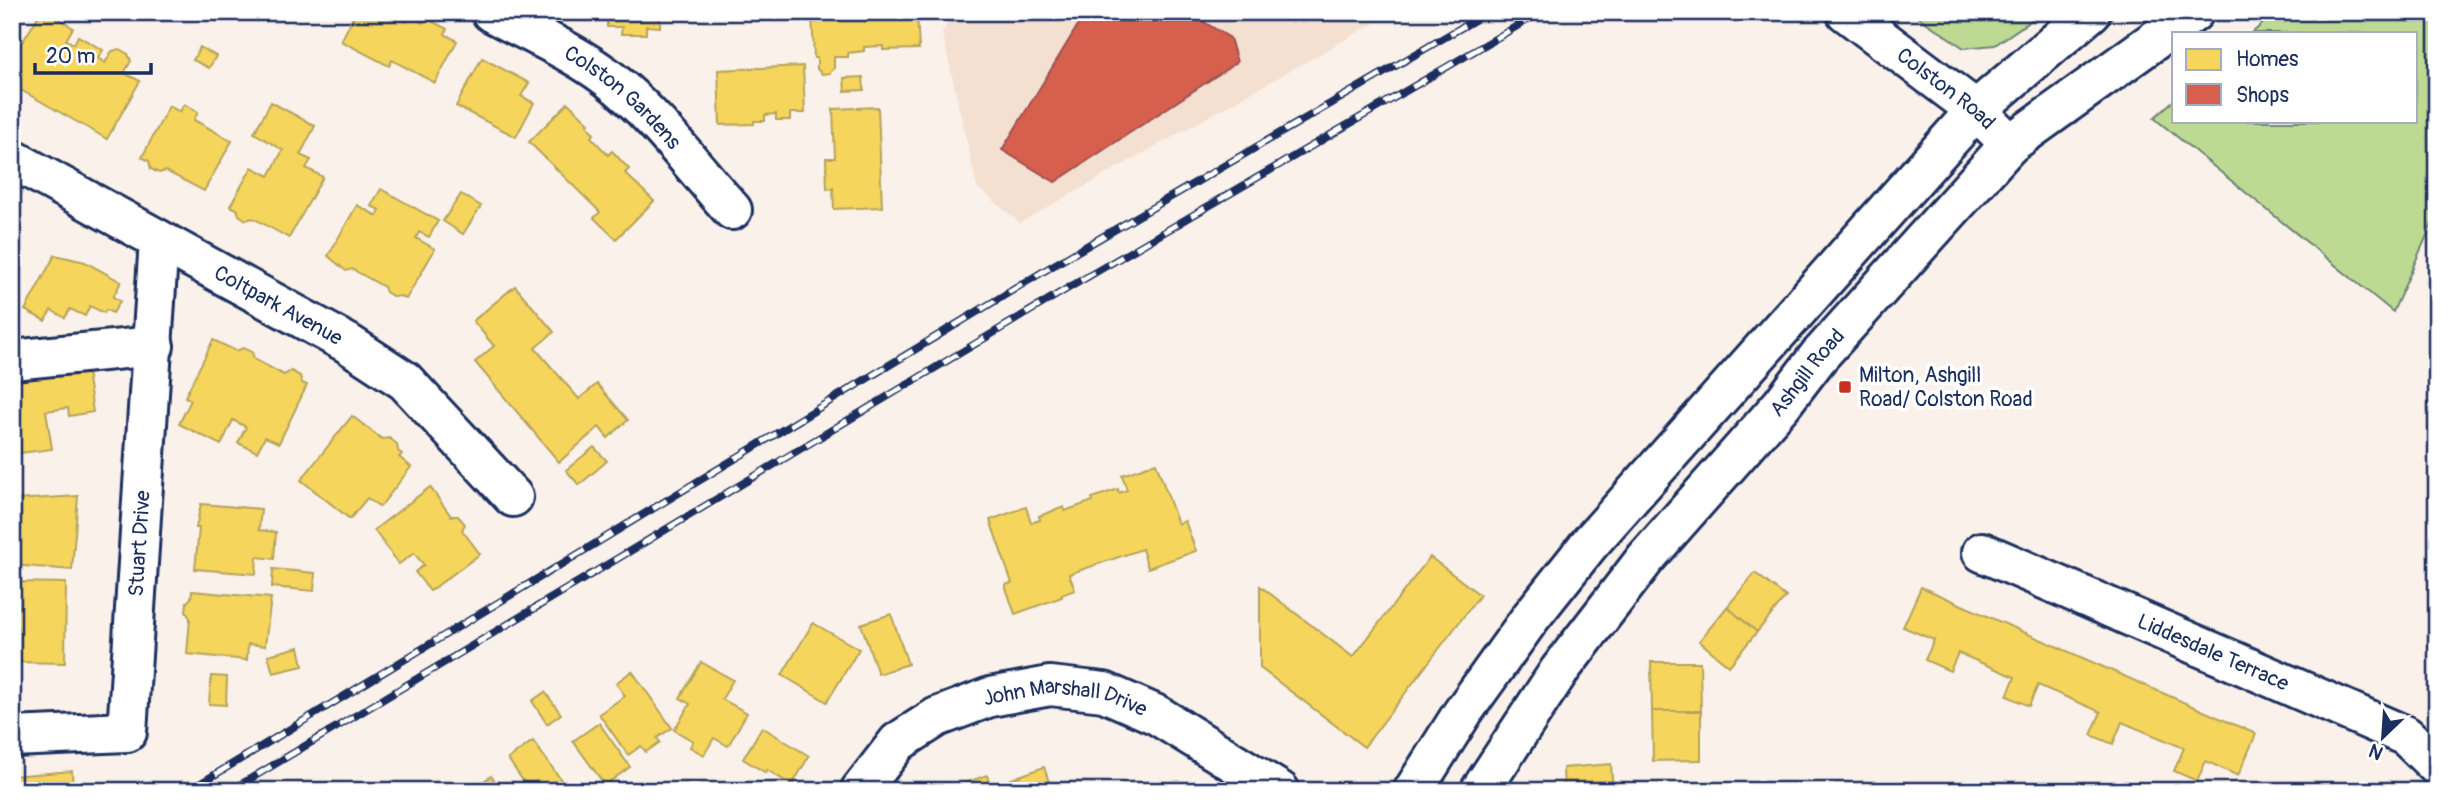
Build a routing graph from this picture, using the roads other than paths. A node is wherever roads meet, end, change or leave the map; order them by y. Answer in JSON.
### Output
{"nodes":[{"id":1,"x":491,"y":12,"type":"edge"},
{"id":2,"x":1846,"y":12,"type":"edge"},
{"id":3,"x":2091,"y":12,"type":"edge"},
{"id":4,"x":2194,"y":12,"type":"edge"},
{"id":5,"x":1976,"y":110,"type":"junction"},
{"id":6,"x":2010,"y":144,"type":"junction"},
{"id":7,"x":12,"y":159,"type":"edge"},
{"id":8,"x":732,"y":210,"type":"dead end"},
{"id":9,"x":159,"y":240,"type":"junction"},
{"id":10,"x":154,"y":346,"type":"junction"},
{"id":11,"x":12,"y":359,"type":"edge"},
{"id":12,"x":513,"y":497,"type":"dead end"},
{"id":13,"x":1982,"y":552,"type":"dead end"},
{"id":14,"x":12,"y":737,"type":"edge"},
{"id":15,"x":2437,"y":766,"type":"edge"},
{"id":16,"x":860,"y":791,"type":"edge"},
{"id":17,"x":1280,"y":791,"type":"edge"},
{"id":18,"x":1413,"y":791,"type":"edge"},
{"id":19,"x":1480,"y":791,"type":"edge"}],
"edges":[{"from":1,"to":8,"type":"street","name":"Colston Gardens"},
{"from":2,"to":5,"type":"street","name":"Colston Road"},
{"from":3,"to":5,"type":"street"},
{"from":4,"to":6,"type":"street","name":"Ashgill Road"},
{"from":5,"to":6,"type":"street","name":"Colston Road"},
{"from":5,"to":18,"type":"street"},
{"from":6,"to":19,"type":"street","name":"Ashgill Road"},
{"from":7,"to":9,"type":"street","name":"Coltpark Avenue"},
{"from":9,"to":10,"type":"street","name":"Stuart Drive"},
{"from":9,"to":12,"type":"street","name":"Coltpark Avenue"},
{"from":10,"to":11,"type":"street"},
{"from":10,"to":14,"type":"street","name":"Stuart Drive"},
{"from":13,"to":15,"type":"street","name":"Liddesdale Terrace"},
{"from":16,"to":17,"type":"street","name":"John Marshall Drive"}]}
